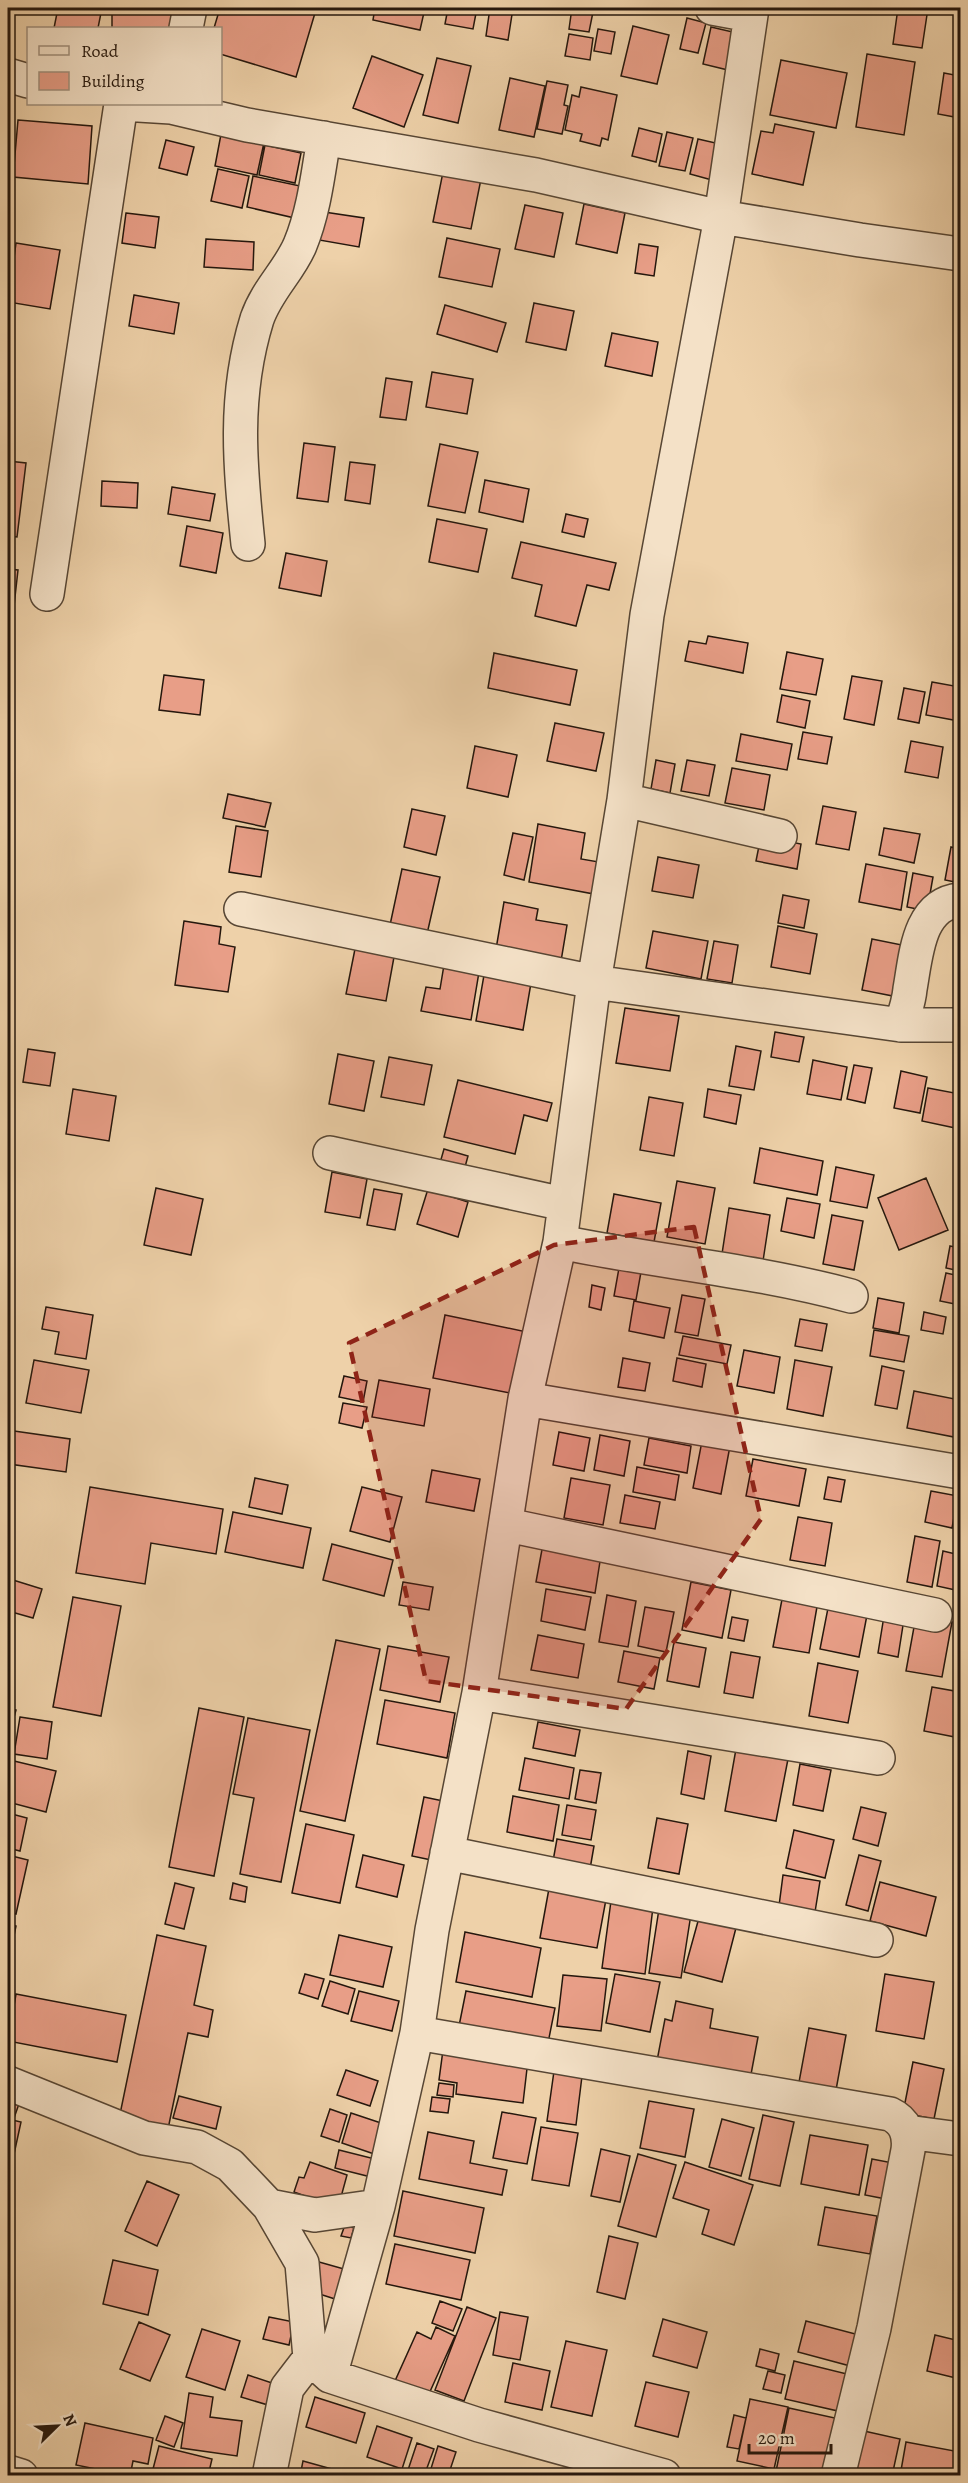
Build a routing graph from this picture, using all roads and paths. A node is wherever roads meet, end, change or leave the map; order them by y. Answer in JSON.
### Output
{"nodes":[{"id":1,"x":190,"y":8,"type":"edge"},
{"id":2,"x":712,"y":8,"type":"edge"},
{"id":3,"x":751,"y":11,"type":"edge"},
{"id":4,"x":186,"y":27,"type":"edge"},
{"id":5,"x":8,"y":75,"type":"edge"},
{"id":6,"x":27,"y":81,"type":"edge"},
{"id":7,"x":121,"y":105,"type":"edge"},
{"id":8,"x":172,"y":105,"type":"edge"},
{"id":9,"x":324,"y":138,"type":"junction"},
{"id":10,"x":721,"y":217,"type":"junction"},
{"id":11,"x":960,"y":254,"type":"edge"},
{"id":12,"x":248,"y":544,"type":"dead end"},
{"id":13,"x":47,"y":594,"type":"dead end"},
{"id":14,"x":624,"y":800,"type":"junction"},
{"id":15,"x":780,"y":836,"type":"dead end"},
{"id":16,"x":960,"y":900,"type":"edge"},
{"id":17,"x":241,"y":909,"type":"dead end"},
{"id":18,"x":594,"y":982,"type":"junction"},
{"id":19,"x":901,"y":1025,"type":"junction"},
{"id":20,"x":960,"y":1025,"type":"edge"},
{"id":21,"x":330,"y":1153,"type":"dead end"},
{"id":22,"x":564,"y":1204,"type":"junction"},
{"id":23,"x":560,"y":1242,"type":"junction"},
{"id":24,"x":851,"y":1296,"type":"dead end"},
{"id":25,"x":525,"y":1399,"type":"junction"},
{"id":26,"x":960,"y":1472,"type":"edge"},
{"id":27,"x":507,"y":1525,"type":"junction"},
{"id":28,"x":935,"y":1615,"type":"dead end"},
{"id":29,"x":479,"y":1692,"type":"junction"},
{"id":30,"x":878,"y":1758,"type":"dead end"},
{"id":31,"x":447,"y":1853,"type":"junction"},
{"id":32,"x":876,"y":1940,"type":"dead end"},
{"id":33,"x":417,"y":2033,"type":"junction"},
{"id":34,"x":8,"y":2083,"type":"edge"},
{"id":35,"x":908,"y":2132,"type":"junction"},
{"id":36,"x":960,"y":2139,"type":"edge"},
{"id":37,"x":269,"y":2206,"type":"junction"},
{"id":38,"x":378,"y":2206,"type":"junction"},
{"id":39,"x":320,"y":2367,"type":"junction"},
{"id":40,"x":8,"y":2472,"type":"edge"},
{"id":41,"x":21,"y":2475,"type":"edge"},
{"id":42,"x":269,"y":2475,"type":"edge"},
{"id":43,"x":664,"y":2475,"type":"edge"},
{"id":44,"x":838,"y":2475,"type":"edge"}],
"edges":[{"from":1,"to":4,"type":"street"},
{"from":2,"to":3,"type":"street"},
{"from":3,"to":10,"type":"street"},
{"from":5,"to":6,"type":"street"},
{"from":7,"to":13,"type":"street"},
{"from":8,"to":9,"type":"street"},
{"from":9,"to":10,"type":"street"},
{"from":9,"to":12,"type":"street"},
{"from":10,"to":11,"type":"street"},
{"from":10,"to":14,"type":"street"},
{"from":14,"to":15,"type":"street"},
{"from":14,"to":18,"type":"street"},
{"from":16,"to":19,"type":"street"},
{"from":17,"to":18,"type":"street"},
{"from":18,"to":19,"type":"street"},
{"from":18,"to":22,"type":"street"},
{"from":19,"to":20,"type":"street"},
{"from":21,"to":22,"type":"street"},
{"from":22,"to":23,"type":"street"},
{"from":23,"to":24,"type":"street"},
{"from":23,"to":25,"type":"street"},
{"from":25,"to":26,"type":"street"},
{"from":25,"to":27,"type":"street"},
{"from":27,"to":28,"type":"street"},
{"from":27,"to":29,"type":"street"},
{"from":29,"to":30,"type":"street"},
{"from":29,"to":31,"type":"street"},
{"from":31,"to":32,"type":"street"},
{"from":31,"to":33,"type":"street"},
{"from":33,"to":35,"type":"street"},
{"from":33,"to":38,"type":"street"},
{"from":34,"to":37,"type":"street"},
{"from":35,"to":36,"type":"street"},
{"from":35,"to":44,"type":"street"},
{"from":37,"to":38,"type":"street"},
{"from":37,"to":39,"type":"street"},
{"from":38,"to":39,"type":"street"},
{"from":39,"to":42,"type":"street"},
{"from":39,"to":43,"type":"street"},
{"from":40,"to":41,"type":"street"}]}
